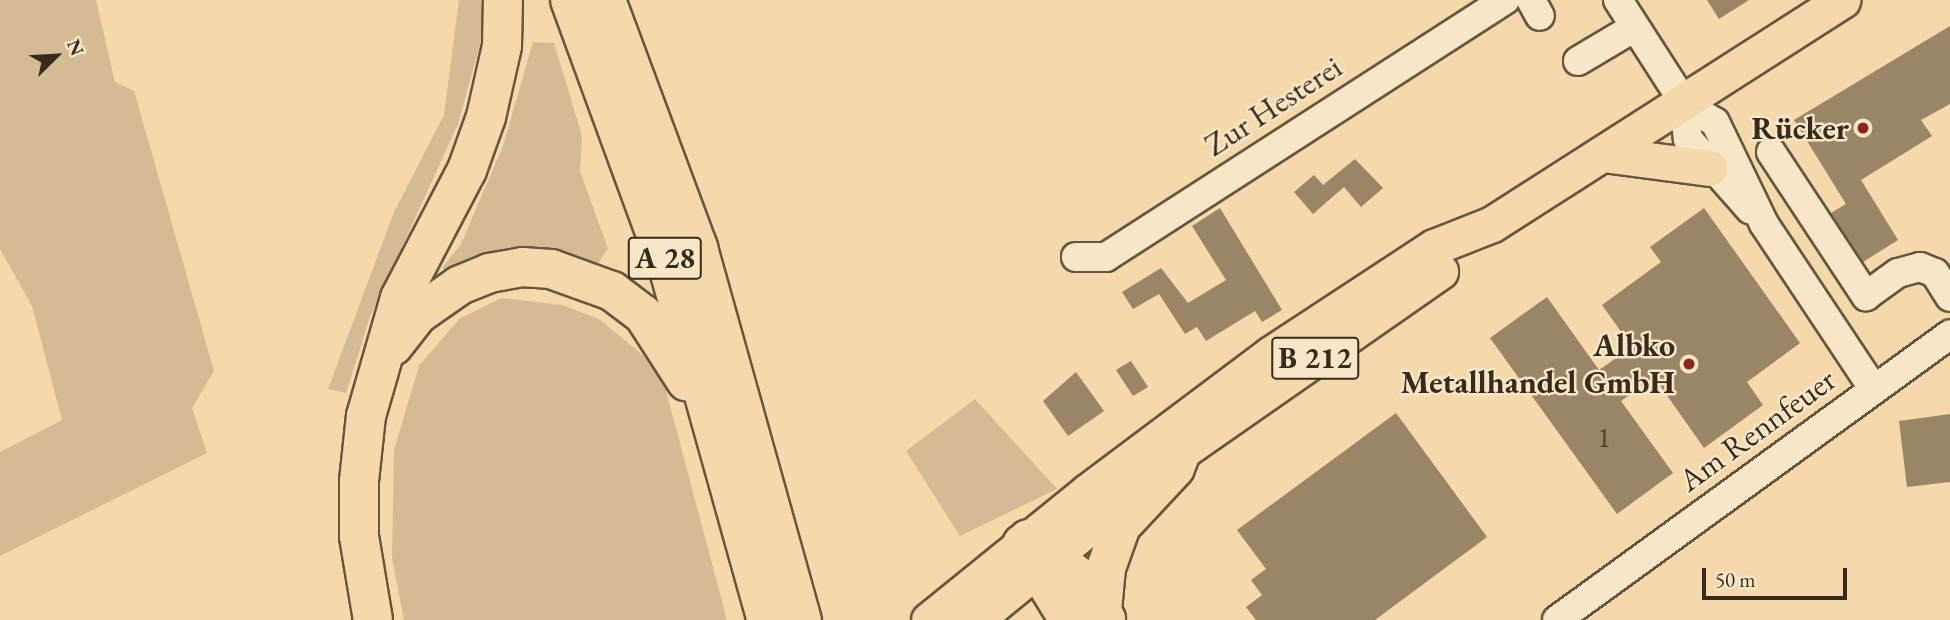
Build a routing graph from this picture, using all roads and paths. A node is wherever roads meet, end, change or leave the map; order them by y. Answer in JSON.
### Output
{"nodes":[{"id":1,"x":503,"y":0,"type":"edge"},
{"id":2,"x":570,"y":0,"type":"edge"},
{"id":3,"x":606,"y":0,"type":"edge"},
{"id":4,"x":1505,"y":0,"type":"edge"},
{"id":5,"x":1618,"y":0,"type":"edge"},
{"id":6,"x":1842,"y":0,"type":"edge"},
{"id":7,"x":1635,"y":27,"type":"junction"},
{"id":8,"x":1578,"y":61,"type":"dead end"},
{"id":9,"x":1684,"y":103,"type":"junction"},
{"id":10,"x":1771,"y":152,"type":"dead end"},
{"id":11,"x":1604,"y":154,"type":"junction"},
{"id":12,"x":1709,"y":168,"type":"junction"},
{"id":13,"x":1492,"y":224,"type":"junction"},
{"id":14,"x":1764,"y":224,"type":"junction"},
{"id":15,"x":1076,"y":257,"type":"dead end"},
{"id":16,"x":1950,"y":297,"type":"edge"},
{"id":17,"x":1950,"y":334,"type":"edge"},
{"id":18,"x":379,"y":365,"type":"junction"},
{"id":19,"x":1873,"y":388,"type":"junction"},
{"id":20,"x":1181,"y":452,"type":"junction"},
{"id":21,"x":741,"y":523,"type":"junction"},
{"id":22,"x":1034,"y":552,"type":"junction"},
{"id":23,"x":1092,"y":617,"type":"edge"},
{"id":24,"x":373,"y":620,"type":"edge"},
{"id":25,"x":767,"y":620,"type":"edge"},
{"id":26,"x":802,"y":620,"type":"edge"},
{"id":27,"x":929,"y":620,"type":"edge"},
{"id":28,"x":975,"y":620,"type":"edge"},
{"id":29,"x":1557,"y":620,"type":"edge"}],
"edges":[{"from":1,"to":18,"type":"highway"},
{"from":2,"to":21,"type":"highway","number":"A 28"},
{"from":3,"to":26,"type":"highway","number":"A 28"},
{"from":4,"to":15,"type":"street","name":"Zur Hesterei"},
{"from":5,"to":7,"type":"street"},
{"from":6,"to":9,"type":"main road","number":"B 212"},
{"from":7,"to":8,"type":"street"},
{"from":7,"to":9,"type":"street"},
{"from":9,"to":11,"type":"main road","number":"B 212"},
{"from":9,"to":12,"type":"street","name":"Am Rennfeuer"},
{"from":9,"to":14,"type":"street","name":"Am Rennfeuer"},
{"from":10,"to":16,"type":"street"},
{"from":11,"to":12,"type":"main road"},
{"from":11,"to":13,"type":"main road","number":"B 212"},
{"from":12,"to":14,"type":"street","name":"Am Rennfeuer"},
{"from":13,"to":20,"type":"main road","number":"B 212"},
{"from":13,"to":22,"type":"main road","number":"B 212"},
{"from":14,"to":19,"type":"street","name":"Am Rennfeuer"},
{"from":17,"to":19,"type":"street"},
{"from":18,"to":21,"type":"highway"},
{"from":18,"to":24,"type":"highway"},
{"from":19,"to":29,"type":"street","name":"Am Rennfeuer"},
{"from":20,"to":22,"type":"main road","number":"B 212"},
{"from":20,"to":23,"type":"highway"},
{"from":21,"to":25,"type":"highway","number":"A 28"},
{"from":22,"to":23,"type":"highway"},
{"from":22,"to":27,"type":"main road","number":"B 212"},
{"from":22,"to":28,"type":"main road","number":"B 212"}]}
